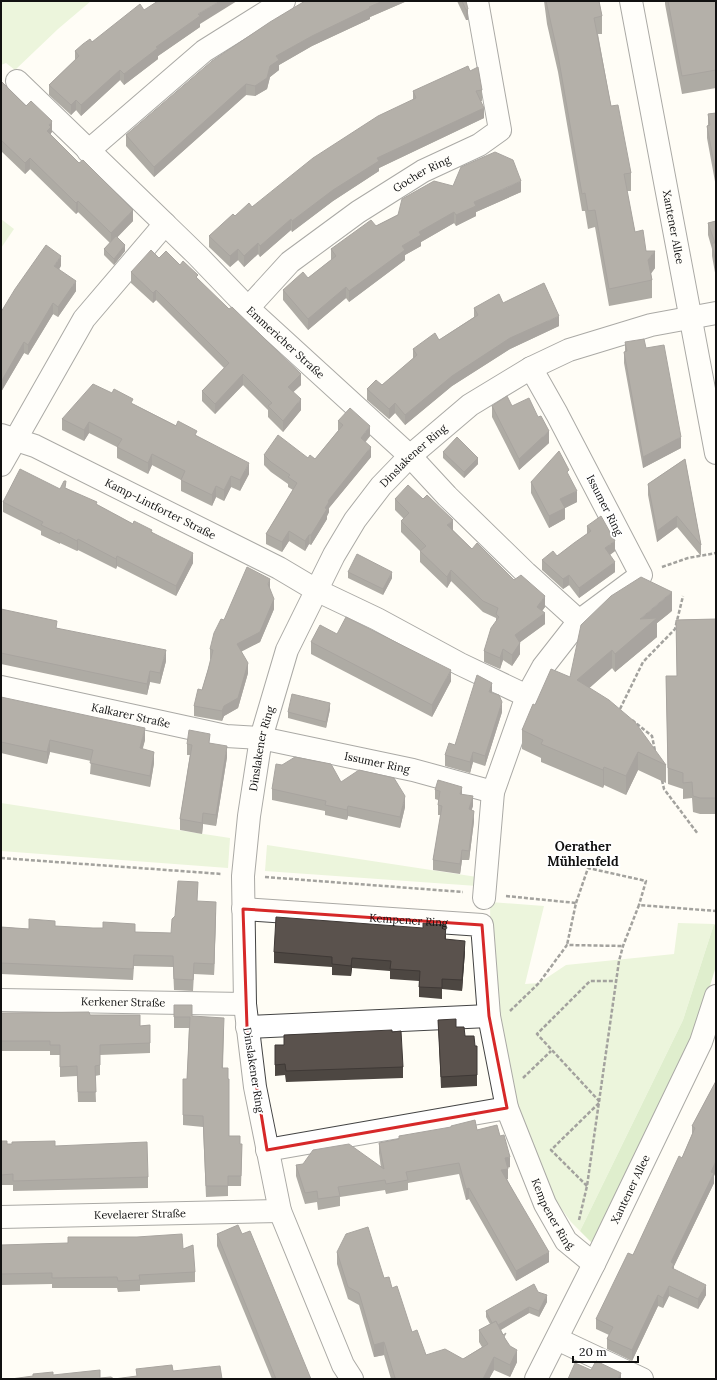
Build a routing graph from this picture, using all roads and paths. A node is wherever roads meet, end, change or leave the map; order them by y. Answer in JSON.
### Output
{"nodes":[{"id":1,"x":284,"y":1,"type":"edge"},
{"id":2,"x":476,"y":1,"type":"edge"},
{"id":3,"x":631,"y":1,"type":"edge"},
{"id":4,"x":17,"y":81,"type":"dead end"},
{"id":5,"x":88,"y":151,"type":"junction"},
{"id":6,"x":165,"y":224,"type":"junction"},
{"id":7,"x":248,"y":308,"type":"junction"},
{"id":8,"x":716,"y":313,"type":"edge"},
{"id":9,"x":690,"y":318,"type":"junction"},
{"id":10,"x":531,"y":368,"type":"junction"},
{"id":11,"x":8,"y":437,"type":"edge"},
{"id":12,"x":716,"y":453,"type":"edge"},
{"id":13,"x":410,"y":456,"type":"junction"},
{"id":14,"x":1,"y":465,"type":"edge"},
{"id":15,"x":716,"y":553,"type":"edge"},
{"id":16,"x":641,"y":575,"type":"junction"},
{"id":17,"x":316,"y":590,"type":"junction"},
{"id":18,"x":683,"y":596,"type":"dead end"},
{"id":19,"x":579,"y":621,"type":"junction"},
{"id":20,"x":1,"y":687,"type":"edge"},
{"id":21,"x":528,"y":696,"type":"junction"},
{"id":22,"x":614,"y":706,"type":"edge"},
{"id":23,"x":620,"y":709,"type":"junction"},
{"id":24,"x":626,"y":714,"type":"edge"},
{"id":25,"x":631,"y":718,"type":"edge"},
{"id":26,"x":261,"y":738,"type":"junction"},
{"id":27,"x":657,"y":759,"type":"edge"},
{"id":28,"x":660,"y":774,"type":"edge"},
{"id":29,"x":492,"y":792,"type":"junction"},
{"id":30,"x":698,"y":834,"type":"dead end"},
{"id":31,"x":1,"y":858,"type":"edge"},
{"id":32,"x":243,"y":876,"type":"junction"},
{"id":33,"x":484,"y":896,"type":"junction"},
{"id":34,"x":576,"y":903,"type":"junction"},
{"id":35,"x":639,"y":905,"type":"junction"},
{"id":36,"x":243,"y":909,"type":"junction"},
{"id":37,"x":716,"y":911,"type":"edge"},
{"id":38,"x":567,"y":945,"type":"junction"},
{"id":39,"x":623,"y":946,"type":"junction"},
{"id":40,"x":616,"y":981,"type":"junction"},
{"id":41,"x":716,"y":996,"type":"edge"},
{"id":42,"x":1,"y":1000,"type":"edge"},
{"id":43,"x":245,"y":1004,"type":"junction"},
{"id":44,"x":489,"y":1016,"type":"junction"},
{"id":45,"x":247,"y":1026,"type":"junction"},
{"id":46,"x":709,"y":1045,"type":"edge"},
{"id":47,"x":552,"y":1051,"type":"junction"},
{"id":48,"x":600,"y":1102,"type":"junction"},
{"id":49,"x":507,"y":1108,"type":"junction"},
{"id":50,"x":267,"y":1150,"type":"junction"},
{"id":51,"x":587,"y":1186,"type":"junction"},
{"id":52,"x":280,"y":1211,"type":"junction"},
{"id":53,"x":1,"y":1217,"type":"edge"},
{"id":54,"x":566,"y":1241,"type":"junction"},
{"id":55,"x":594,"y":1264,"type":"junction"},
{"id":56,"x":557,"y":1339,"type":"junction"},
{"id":57,"x":352,"y":1379,"type":"edge"},
{"id":58,"x":536,"y":1379,"type":"edge"},
{"id":59,"x":642,"y":1379,"type":"edge"}],
"edges":[{"from":1,"to":5,"type":"street"},
{"from":2,"to":7,"type":"street","name":"Gocher Ring"},
{"from":3,"to":9,"type":"street","name":"Xantener Allee"},
{"from":4,"to":5,"type":"street","name":"Emmericher Straße"},
{"from":5,"to":6,"type":"street","name":"Emmericher Straße"},
{"from":6,"to":7,"type":"street","name":"Emmericher Straße"},
{"from":6,"to":11,"type":"street"},
{"from":7,"to":13,"type":"street","name":"Emmericher Straße"},
{"from":8,"to":9,"type":"street","name":"Dinslakener Ring"},
{"from":9,"to":10,"type":"street","name":"Dinslakener Ring"},
{"from":9,"to":12,"type":"street","name":"Xantener Allee"},
{"from":10,"to":13,"type":"street","name":"Dinslakener Ring"},
{"from":10,"to":16,"type":"street","name":"Issumer Ring"},
{"from":11,"to":14,"type":"street"},
{"from":11,"to":17,"type":"street","name":"Kamp-Lintforter Straße"},
{"from":13,"to":17,"type":"street","name":"Dinslakener Ring"},
{"from":13,"to":19,"type":"street"},
{"from":15,"to":16,"type":"path"},
{"from":16,"to":19,"type":"street"},
{"from":17,"to":21,"type":"street"},
{"from":17,"to":26,"type":"street","name":"Dinslakener Ring"},
{"from":18,"to":23,"type":"path"},
{"from":19,"to":21,"type":"street"},
{"from":20,"to":26,"type":"street","name":"Kalkarer Straße"},
{"from":21,"to":29,"type":"street"},
{"from":22,"to":23,"type":"path"},
{"from":23,"to":24,"type":"path"},
{"from":25,"to":27,"type":"path"},
{"from":26,"to":29,"type":"street","name":"Issumer Ring"},
{"from":26,"to":32,"type":"street","name":"Dinslakener Ring"},
{"from":28,"to":30,"type":"path"},
{"from":29,"to":33,"type":"street"},
{"from":31,"to":32,"type":"path"},
{"from":32,"to":33,"type":"path"},
{"from":32,"to":36,"type":"street","name":"Dinslakener Ring"},
{"from":33,"to":34,"type":"path"},
{"from":34,"to":35,"type":"path"},
{"from":34,"to":38,"type":"path"},
{"from":35,"to":37,"type":"path"},
{"from":35,"to":39,"type":"path"},
{"from":36,"to":43,"type":"street","name":"Dinslakener Ring"},
{"from":36,"to":44,"type":"street","name":"Kempener Ring"},
{"from":38,"to":39,"type":"path"},
{"from":38,"to":44,"type":"path"},
{"from":39,"to":40,"type":"path"},
{"from":40,"to":47,"type":"path"},
{"from":40,"to":48,"type":"path"},
{"from":41,"to":46,"type":"street","name":"Xantener Allee"},
{"from":42,"to":43,"type":"street","name":"Kerkener Straße"},
{"from":43,"to":45,"type":"street","name":"Dinslakener Ring"},
{"from":44,"to":45,"type":"street"},
{"from":44,"to":49,"type":"street","name":"Kempener Ring"},
{"from":45,"to":50,"type":"street","name":"Dinslakener Ring"},
{"from":46,"to":55,"type":"street","name":"Xantener Allee"},
{"from":47,"to":48,"type":"path"},
{"from":47,"to":49,"type":"path"},
{"from":48,"to":51,"type":"path"},
{"from":48,"to":51,"type":"path"},
{"from":49,"to":50,"type":"street"},
{"from":49,"to":54,"type":"street","name":"Kempener Ring"},
{"from":50,"to":52,"type":"street","name":"Dinslakener Ring"},
{"from":51,"to":54,"type":"path"},
{"from":52,"to":53,"type":"street","name":"Kevelaerer Straße"},
{"from":52,"to":57,"type":"street","name":"Dinslakener Ring"},
{"from":54,"to":55,"type":"street","name":"Kempener Ring"},
{"from":55,"to":56,"type":"street","name":"Xantener Allee"},
{"from":56,"to":58,"type":"street","name":"Xantener Allee"},
{"from":56,"to":59,"type":"street"}]}
